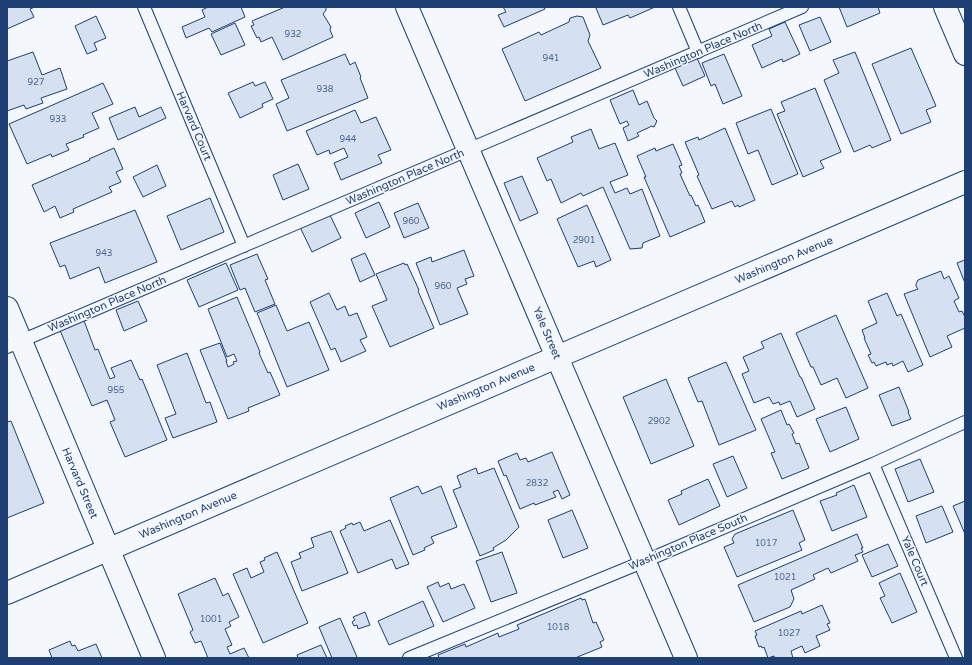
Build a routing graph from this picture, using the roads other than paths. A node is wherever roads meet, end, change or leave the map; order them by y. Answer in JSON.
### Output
{"nodes":[{"id":1,"x":144,"y":7,"type":"edge"},
{"id":2,"x":407,"y":7,"type":"edge"},
{"id":3,"x":679,"y":7,"type":"edge"},
{"id":4,"x":802,"y":7,"type":"edge"},
{"id":5,"x":945,"y":7,"type":"edge"},
{"id":6,"x":698,"y":52,"type":"junction"},
{"id":7,"x":965,"y":54,"type":"edge"},
{"id":8,"x":468,"y":150,"type":"junction"},
{"id":9,"x":965,"y":182,"type":"edge"},
{"id":10,"x":244,"y":246,"type":"junction"},
{"id":11,"x":7,"y":308,"type":"edge"},
{"id":12,"x":14,"y":344,"type":"edge"},
{"id":13,"x":557,"y":357,"type":"junction"},
{"id":14,"x":965,"y":422,"type":"edge"},
{"id":15,"x":873,"y":464,"type":"junction"},
{"id":16,"x":108,"y":550,"type":"junction"},
{"id":17,"x":644,"y":561,"type":"junction"},
{"id":18,"x":7,"y":593,"type":"edge"},
{"id":19,"x":416,"y":657,"type":"edge"},
{"id":20,"x":154,"y":658,"type":"edge"},
{"id":21,"x":686,"y":658,"type":"edge"},
{"id":22,"x":956,"y":658,"type":"edge"}],
"edges":[{"from":1,"to":10,"type":"lane","name":"Harvard Court"},
{"from":2,"to":8,"type":"street","name":"Yale Street"},
{"from":3,"to":6,"type":"lane"},
{"from":4,"to":6,"type":"lane","name":"Washington Place North"},
{"from":5,"to":7,"type":"street"},
{"from":6,"to":8,"type":"lane","name":"Washington Place North"},
{"from":8,"to":10,"type":"lane","name":"Washington Place North"},
{"from":8,"to":13,"type":"street","name":"Yale Street"},
{"from":9,"to":13,"type":"street","name":"Washington Avenue"},
{"from":10,"to":12,"type":"lane","name":"Washington Place North"},
{"from":11,"to":12,"type":"street","name":"Harvard Street"},
{"from":12,"to":16,"type":"street","name":"Harvard Street"},
{"from":13,"to":16,"type":"street","name":"Washington Avenue"},
{"from":13,"to":17,"type":"street","name":"Yale Street"},
{"from":14,"to":15,"type":"lane","name":"Washington Place South"},
{"from":15,"to":17,"type":"lane","name":"Washington Place South"},
{"from":15,"to":22,"type":"lane","name":"Yale Court"},
{"from":16,"to":18,"type":"street","name":"Washington Avenue"},
{"from":16,"to":20,"type":"street","name":"Harvard Street"},
{"from":17,"to":19,"type":"lane","name":"Washington Place South"},
{"from":17,"to":21,"type":"street","name":"Yale Street"}]}
